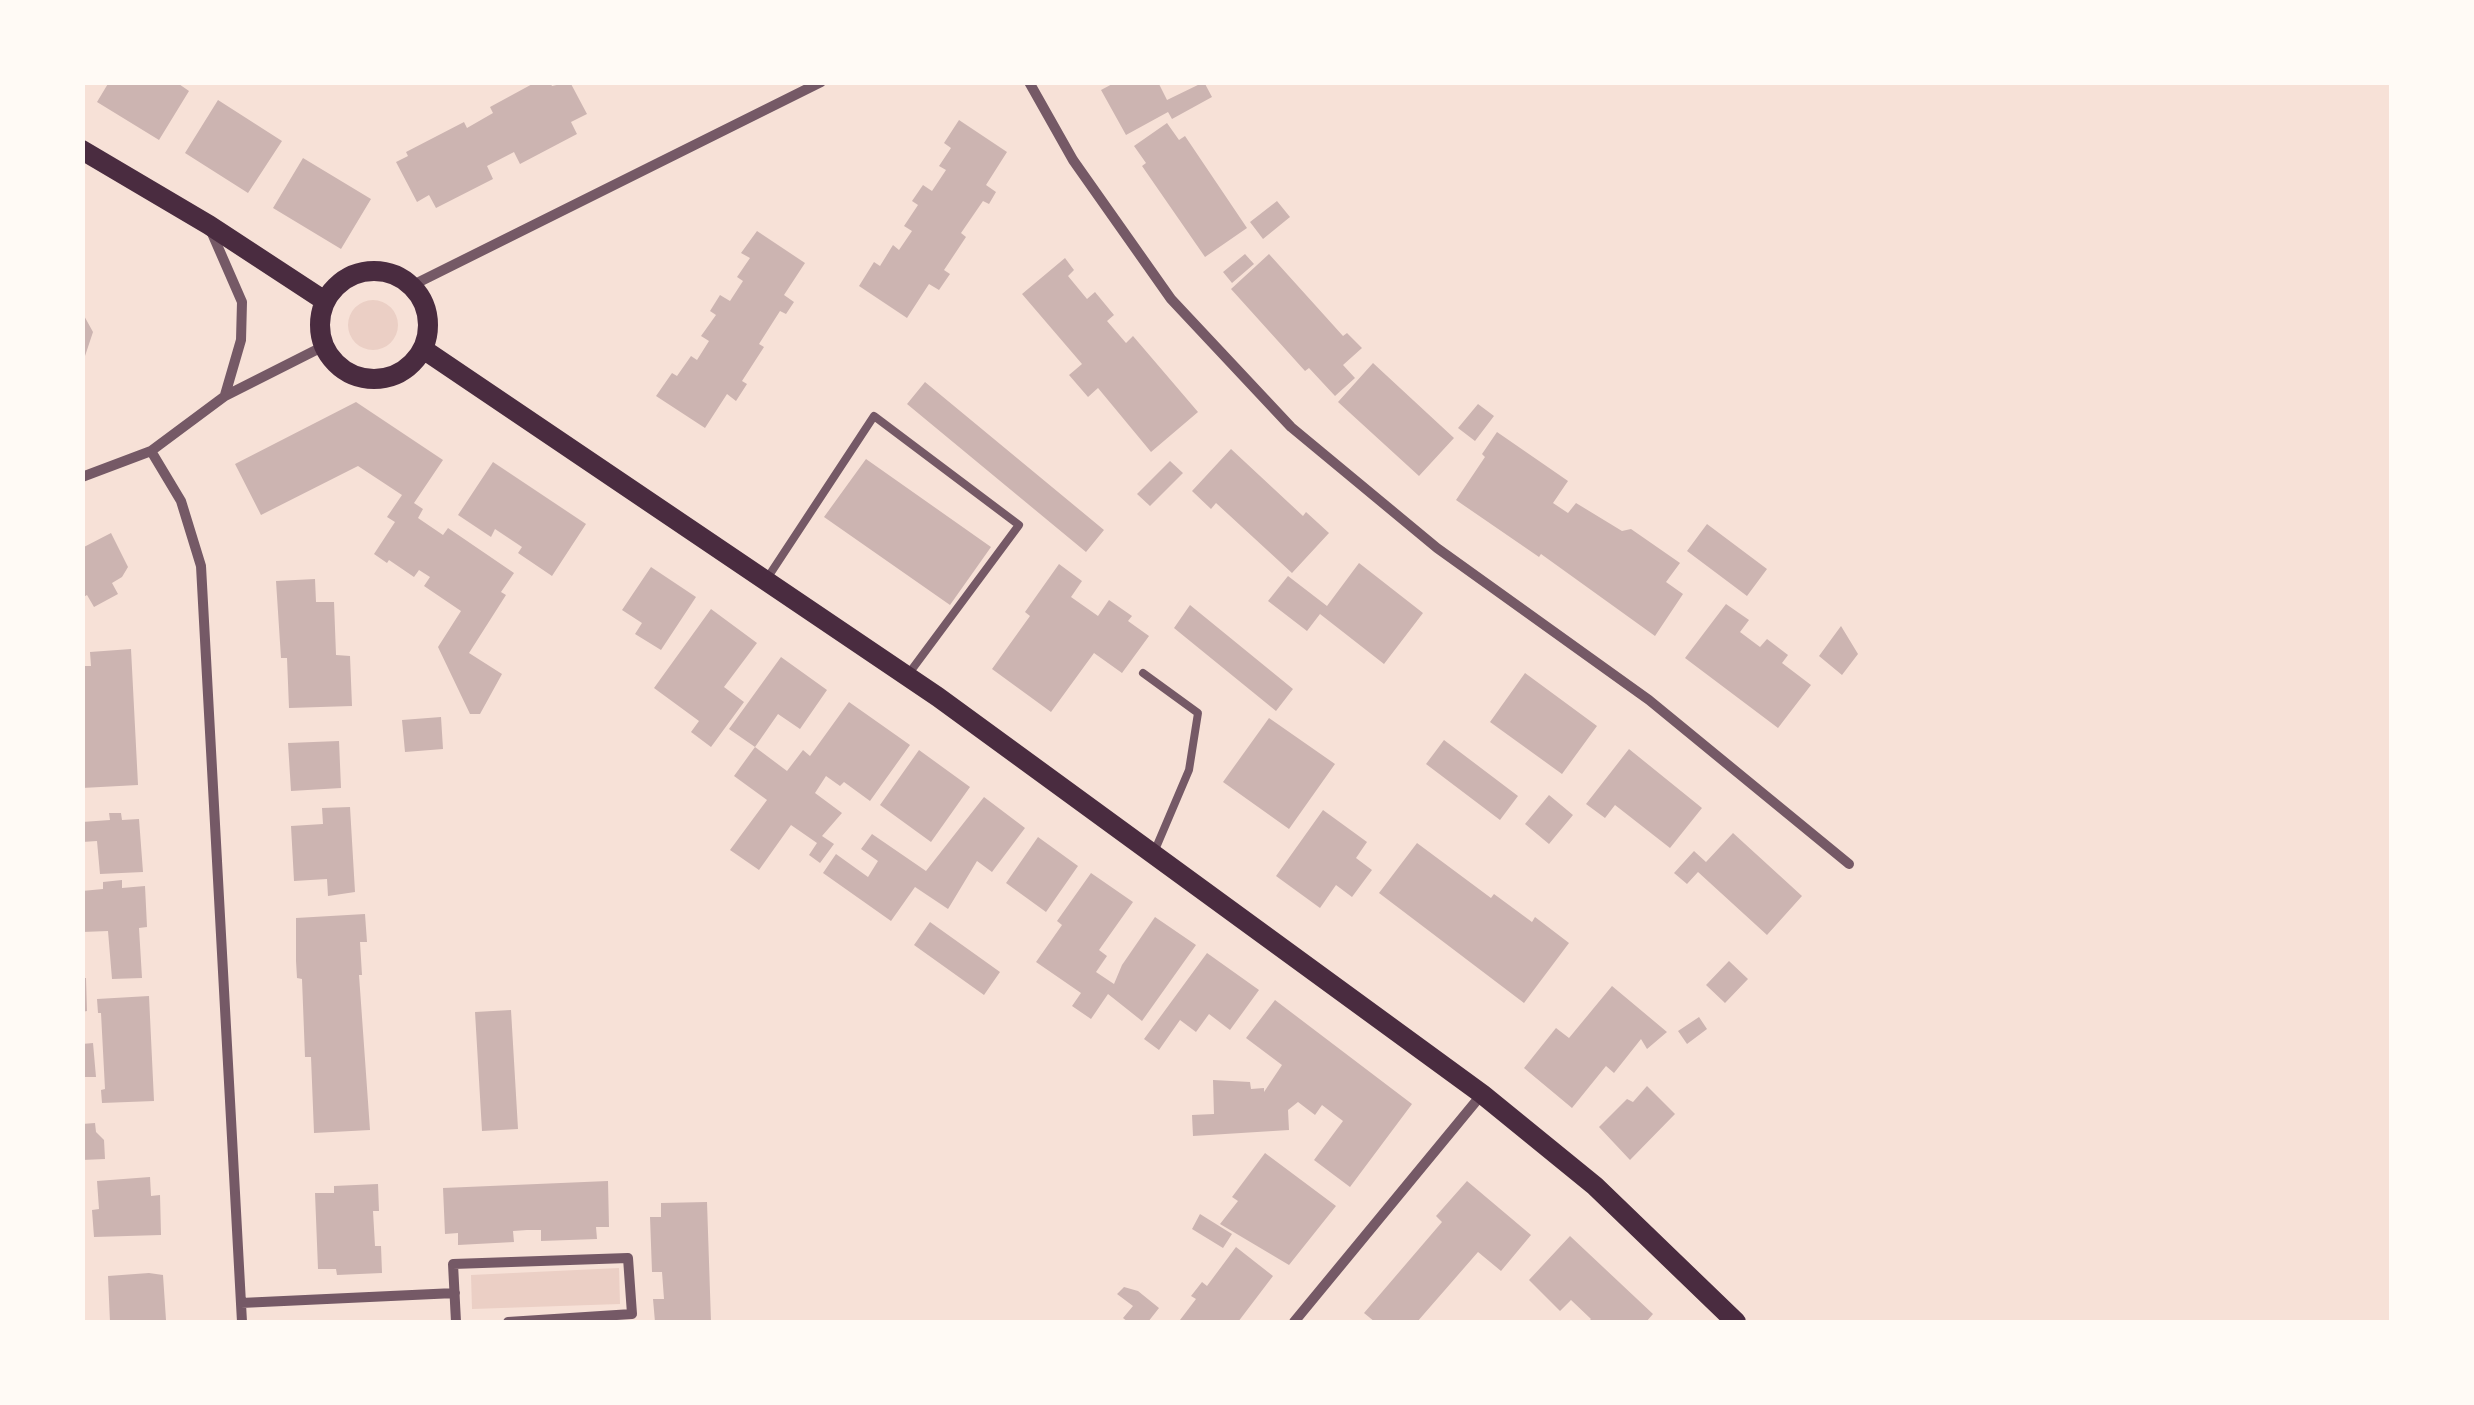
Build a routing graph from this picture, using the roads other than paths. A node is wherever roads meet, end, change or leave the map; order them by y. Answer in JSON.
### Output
{"nodes":[{"id":1,"x":821,"y":82,"type":"edge"},
{"id":2,"x":1029,"y":82,"type":"edge"},
{"id":3,"x":82,"y":150,"type":"edge"},
{"id":4,"x":209,"y":225,"type":"junction"},
{"id":5,"x":411,"y":286,"type":"junction"},
{"id":6,"x":325,"y":301,"type":"junction"},
{"id":7,"x":324,"y":346,"type":"junction"},
{"id":8,"x":422,"y":349,"type":"junction"},
{"id":9,"x":225,"y":396,"type":"junction"},
{"id":10,"x":151,"y":451,"type":"junction"},
{"id":11,"x":82,"y":477,"type":"edge"},
{"id":12,"x":766,"y":581,"type":"junction"},
{"id":13,"x":1144,"y":672,"type":"dead end"},
{"id":14,"x":907,"y":676,"type":"junction"},
{"id":15,"x":1153,"y":854,"type":"junction"},
{"id":16,"x":1849,"y":864,"type":"dead end"},
{"id":17,"x":1482,"y":1094,"type":"junction"},
{"id":18,"x":455,"y":1293,"type":"junction"},
{"id":19,"x":242,"y":1303,"type":"junction"},
{"id":20,"x":242,"y":1322,"type":"edge"},
{"id":21,"x":456,"y":1322,"type":"edge"},
{"id":22,"x":508,"y":1322,"type":"edge"},
{"id":23,"x":1294,"y":1322,"type":"edge"},
{"id":24,"x":1736,"y":1322,"type":"edge"}],
"edges":[{"from":1,"to":5,"type":"street"},
{"from":2,"to":16,"type":"street"},
{"from":3,"to":4,"type":"main road"},
{"from":4,"to":6,"type":"main road"},
{"from":4,"to":9,"type":"street"},
{"from":5,"to":6,"type":"main road"},
{"from":5,"to":8,"type":"main road"},
{"from":6,"to":7,"type":"main road"},
{"from":7,"to":8,"type":"main road"},
{"from":7,"to":9,"type":"street"},
{"from":8,"to":12,"type":"main road"},
{"from":9,"to":10,"type":"street"},
{"from":10,"to":11,"type":"street"},
{"from":10,"to":19,"type":"street"},
{"from":12,"to":14,"type":"main road"},
{"from":12,"to":14,"type":"lane"},
{"from":13,"to":15,"type":"lane"},
{"from":14,"to":15,"type":"main road"},
{"from":15,"to":17,"type":"main road"},
{"from":17,"to":23,"type":"street"},
{"from":17,"to":24,"type":"main road"},
{"from":18,"to":19,"type":"street"},
{"from":18,"to":21,"type":"street"},
{"from":18,"to":22,"type":"street"},
{"from":19,"to":20,"type":"street"}]}
